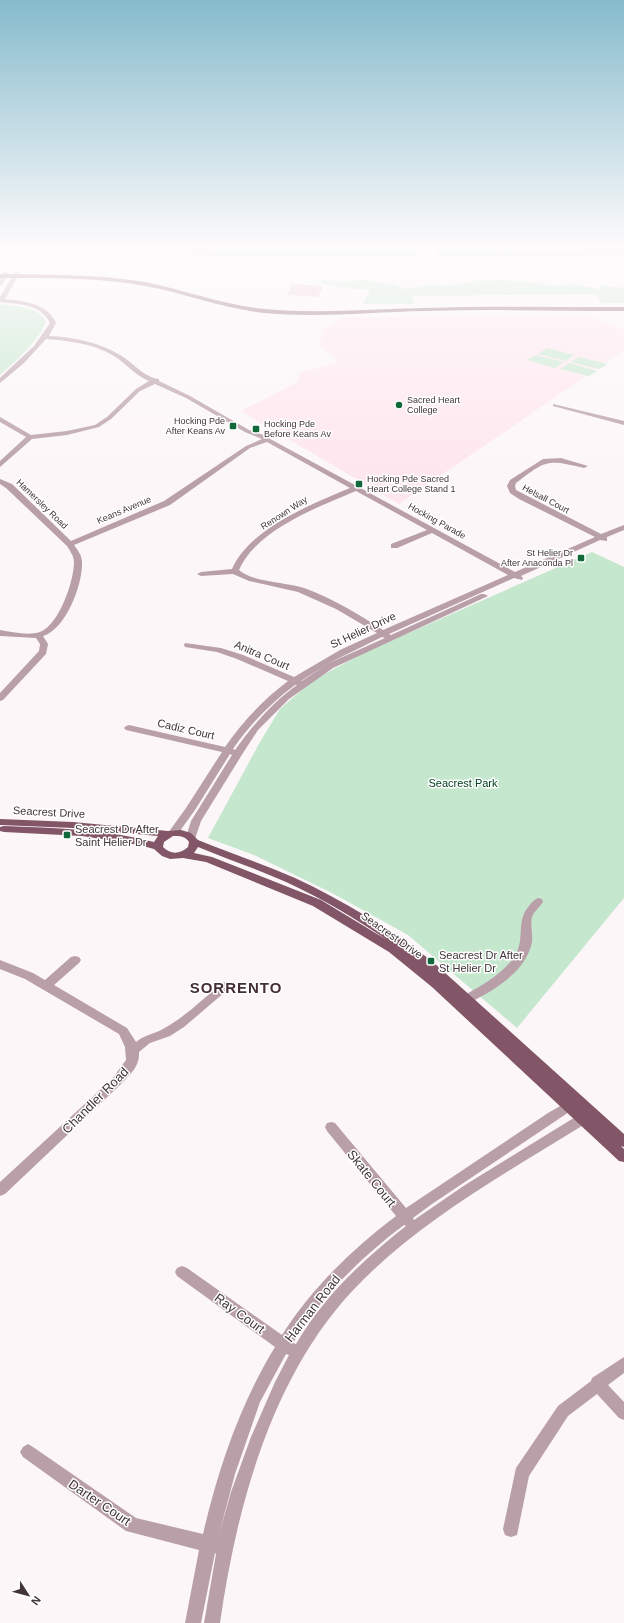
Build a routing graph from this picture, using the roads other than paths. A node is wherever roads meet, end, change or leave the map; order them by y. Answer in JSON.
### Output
{"nodes":[{"id":1,"x":53,"y":324,"type":"edge"},
{"id":2,"x":46,"y":335,"type":"junction"},
{"id":3,"x":0,"y":381,"type":"edge"},
{"id":4,"x":156,"y":381,"type":"junction"},
{"id":5,"x":555,"y":405,"type":"dead end"},
{"id":6,"x":0,"y":419,"type":"edge"},
{"id":7,"x":624,"y":423,"type":"edge"},
{"id":8,"x":30,"y":437,"type":"junction"},
{"id":9,"x":267,"y":440,"type":"junction"},
{"id":10,"x":0,"y":465,"type":"edge"},
{"id":11,"x":584,"y":466,"type":"dead end"},
{"id":12,"x":0,"y":481,"type":"edge"},
{"id":13,"x":357,"y":488,"type":"junction"},
{"id":14,"x":624,"y":527,"type":"edge"},
{"id":15,"x":434,"y":530,"type":"junction"},
{"id":16,"x":624,"y":533,"type":"edge"},
{"id":17,"x":604,"y":539,"type":"junction"},
{"id":18,"x":70,"y":544,"type":"junction"},
{"id":19,"x":394,"y":546,"type":"dead end"},
{"id":20,"x":235,"y":571,"type":"junction"},
{"id":21,"x":201,"y":574,"type":"dead end"},
{"id":22,"x":518,"y":577,"type":"junction"},
{"id":23,"x":0,"y":633,"type":"edge"},
{"id":24,"x":38,"y":635,"type":"junction"},
{"id":25,"x":386,"y":636,"type":"junction"},
{"id":26,"x":188,"y":645,"type":"dead end"},
{"id":27,"x":298,"y":683,"type":"junction"},
{"id":28,"x":0,"y":698,"type":"edge"},
{"id":29,"x":129,"y":728,"type":"dead end"},
{"id":30,"x":233,"y":752,"type":"junction"},
{"id":31,"x":0,"y":822,"type":"edge"},
{"id":32,"x":0,"y":829,"type":"edge"},
{"id":33,"x":171,"y":833,"type":"junction"},
{"id":34,"x":193,"y":839,"type":"junction"},
{"id":35,"x":158,"y":847,"type":"junction"},
{"id":36,"x":183,"y":855,"type":"junction"},
{"id":37,"x":538,"y":902,"type":"dead end"},
{"id":38,"x":75,"y":960,"type":"dead end"},
{"id":39,"x":0,"y":964,"type":"edge"},
{"id":40,"x":46,"y":986,"type":"junction"},
{"id":41,"x":226,"y":986,"type":"dead end"},
{"id":42,"x":467,"y":999,"type":"junction"},
{"id":43,"x":132,"y":1051,"type":"junction"},
{"id":44,"x":574,"y":1104,"type":"junction"},
{"id":45,"x":587,"y":1116,"type":"junction"},
{"id":46,"x":331,"y":1127,"type":"dead end"},
{"id":47,"x":624,"y":1142,"type":"edge"},
{"id":48,"x":624,"y":1157,"type":"edge"},
{"id":49,"x":2,"y":1186,"type":"edge"},
{"id":50,"x":409,"y":1222,"type":"junction"},
{"id":51,"x":182,"y":1272,"type":"dead end"},
{"id":52,"x":284,"y":1345,"type":"junction"},
{"id":53,"x":298,"y":1353,"type":"junction"},
{"id":54,"x":624,"y":1364,"type":"edge"},
{"id":55,"x":597,"y":1384,"type":"junction"},
{"id":56,"x":624,"y":1412,"type":"edge"},
{"id":57,"x":28,"y":1452,"type":"dead end"},
{"id":58,"x":510,"y":1529,"type":"dead end"},
{"id":59,"x":209,"y":1545,"type":"junction"},
{"id":60,"x":226,"y":1548,"type":"junction"},
{"id":61,"x":193,"y":1623,"type":"edge"},
{"id":62,"x":212,"y":1623,"type":"edge"}],
"edges":[{"from":1,"to":2,"type":"street"},
{"from":2,"to":3,"type":"street"},
{"from":2,"to":4,"type":"street","name":"Hocking Parade"},
{"from":4,"to":8,"type":"street"},
{"from":4,"to":9,"type":"street","name":"Hocking Parade"},
{"from":5,"to":7,"type":"street"},
{"from":6,"to":8,"type":"street"},
{"from":8,"to":10,"type":"street"},
{"from":9,"to":13,"type":"street","name":"Hocking Parade"},
{"from":9,"to":18,"type":"street","name":"Keans Avenue"},
{"from":11,"to":17,"type":"street","name":"Helsall Court"},
{"from":12,"to":18,"type":"street","name":"Hamersley Road"},
{"from":13,"to":15,"type":"street","name":"Hocking Parade"},
{"from":13,"to":20,"type":"street","name":"Renown Way"},
{"from":14,"to":17,"type":"street","name":"St Helier Drive"},
{"from":15,"to":19,"type":"street"},
{"from":15,"to":22,"type":"street","name":"Hocking Parade"},
{"from":16,"to":17,"type":"street","name":"St Helier Drive"},
{"from":17,"to":22,"type":"street","name":"St Helier Drive"},
{"from":18,"to":24,"type":"street"},
{"from":20,"to":21,"type":"street"},
{"from":20,"to":25,"type":"street"},
{"from":22,"to":25,"type":"street","name":"St Helier Drive"},
{"from":23,"to":24,"type":"street"},
{"from":24,"to":28,"type":"street"},
{"from":25,"to":27,"type":"street","name":"St Helier Drive"},
{"from":26,"to":27,"type":"street","name":"Anitra Court"},
{"from":27,"to":30,"type":"street","name":"St Helier Drive"},
{"from":29,"to":30,"type":"street","name":"Cadiz Court"},
{"from":30,"to":33,"type":"street","name":"St Helier Drive"},
{"from":30,"to":34,"type":"street","name":"St Helier Drive"},
{"from":31,"to":33,"type":"main road","name":"Seacrest Drive"},
{"from":32,"to":35,"type":"main road","name":"Seacrest Drive"},
{"from":33,"to":34,"type":"main road"},
{"from":33,"to":35,"type":"main road"},
{"from":34,"to":36,"type":"main road"},
{"from":34,"to":42,"type":"main road","name":"Seacrest Drive"},
{"from":35,"to":36,"type":"main road"},
{"from":36,"to":44,"type":"main road","name":"Seacrest Drive"},
{"from":37,"to":42,"type":"street"},
{"from":38,"to":40,"type":"street"},
{"from":39,"to":40,"type":"street"},
{"from":40,"to":43,"type":"street"},
{"from":41,"to":43,"type":"street"},
{"from":42,"to":44,"type":"main road","name":"Seacrest Drive"},
{"from":43,"to":49,"type":"street","name":"Chandler Road"},
{"from":44,"to":45,"type":"main road","name":"Seacrest Drive"},
{"from":44,"to":50,"type":"street","name":"Harman Road"},
{"from":45,"to":47,"type":"main road","name":"Seacrest Drive"},
{"from":45,"to":48,"type":"main road","name":"Seacrest Drive"},
{"from":45,"to":50,"type":"street","name":"Harman Road"},
{"from":46,"to":50,"type":"street","name":"Skate Court"},
{"from":50,"to":52,"type":"street","name":"Harman Road"},
{"from":50,"to":53,"type":"street","name":"Harman Road"},
{"from":51,"to":52,"type":"street","name":"Ray Court"},
{"from":52,"to":53,"type":"street","name":"Ray Court"},
{"from":52,"to":59,"type":"street","name":"Harman Road"},
{"from":53,"to":60,"type":"street","name":"Harman Road"},
{"from":54,"to":55,"type":"street"},
{"from":55,"to":56,"type":"street"},
{"from":55,"to":58,"type":"street"},
{"from":57,"to":59,"type":"street","name":"Darter Court"},
{"from":59,"to":60,"type":"street","name":"Darter Court"},
{"from":59,"to":61,"type":"street","name":"Harman Road"},
{"from":60,"to":62,"type":"street","name":"Harman Road"}]}
